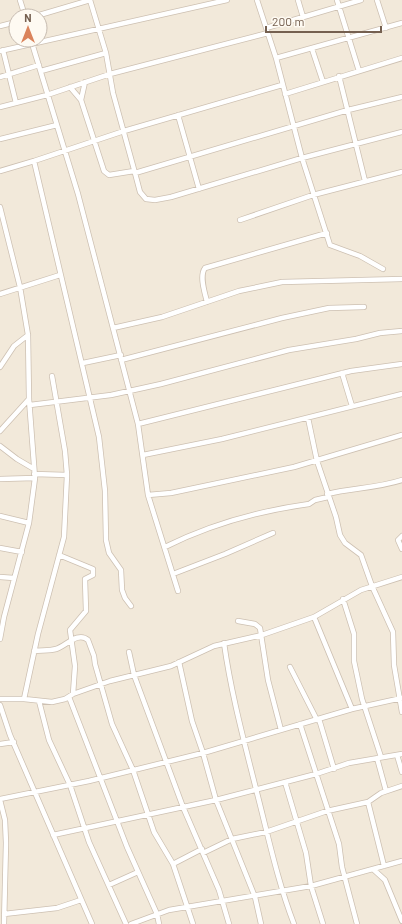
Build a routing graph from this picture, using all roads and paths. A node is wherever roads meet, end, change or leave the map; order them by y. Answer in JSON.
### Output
{"nodes":[{"id":1,"x":90,"y":0,"type":"edge"},
{"id":2,"x":227,"y":0,"type":"edge"},
{"id":3,"x":257,"y":0,"type":"edge"},
{"id":4,"x":298,"y":0,"type":"edge"},
{"id":5,"x":337,"y":0,"type":"edge"},
{"id":6,"x":361,"y":0,"type":"edge"},
{"id":7,"x":377,"y":0,"type":"edge"},
{"id":8,"x":338,"y":7,"type":"junction"},
{"id":9,"x":48,"y":12,"type":"edge"},
{"id":10,"x":303,"y":17,"type":"junction"},
{"id":11,"x":402,"y":23,"type":"edge"},
{"id":12,"x":386,"y":28,"type":"junction"},
{"id":13,"x":99,"y":29,"type":"junction"},
{"id":14,"x":267,"y":30,"type":"junction"},
{"id":15,"x":48,"y":39,"type":"edge"},
{"id":16,"x":348,"y":39,"type":"junction"},
{"id":17,"x":34,"y":48,"type":"edge"},
{"id":18,"x":312,"y":49,"type":"junction"},
{"id":19,"x":1,"y":50,"type":"edge"},
{"id":20,"x":106,"y":53,"type":"junction"},
{"id":21,"x":276,"y":58,"type":"junction"},
{"id":22,"x":402,"y":58,"type":"edge"},
{"id":23,"x":39,"y":65,"type":"junction"},
{"id":24,"x":41,"y":71,"type":"junction"},
{"id":25,"x":359,"y":71,"type":"junction"},
{"id":26,"x":8,"y":74,"type":"junction"},
{"id":27,"x":110,"y":74,"type":"junction"},
{"id":28,"x":339,"y":76,"type":"junction"},
{"id":29,"x":0,"y":77,"type":"edge"},
{"id":30,"x":85,"y":82,"type":"junction"},
{"id":31,"x":323,"y":82,"type":"junction"},
{"id":32,"x":282,"y":85,"type":"junction"},
{"id":33,"x":70,"y":87,"type":"junction"},
{"id":34,"x":285,"y":94,"type":"junction"},
{"id":35,"x":47,"y":95,"type":"junction"},
{"id":36,"x":402,"y":96,"type":"edge"},
{"id":37,"x":81,"y":100,"type":"junction"},
{"id":38,"x":16,"y":103,"type":"junction"},
{"id":39,"x":0,"y":107,"type":"edge"},
{"id":40,"x":348,"y":110,"type":"junction"},
{"id":41,"x":178,"y":116,"type":"junction"},
{"id":42,"x":57,"y":125,"type":"junction"},
{"id":43,"x":292,"y":126,"type":"junction"},
{"id":44,"x":124,"y":131,"type":"junction"},
{"id":45,"x":402,"y":132,"type":"edge"},
{"id":46,"x":0,"y":139,"type":"edge"},
{"id":47,"x":94,"y":141,"type":"junction"},
{"id":48,"x":355,"y":144,"type":"junction"},
{"id":49,"x":65,"y":150,"type":"junction"},
{"id":50,"x":190,"y":156,"type":"junction"},
{"id":51,"x":302,"y":158,"type":"junction"},
{"id":52,"x":34,"y":161,"type":"junction"},
{"id":53,"x":0,"y":170,"type":"edge"},
{"id":54,"x":134,"y":172,"type":"junction"},
{"id":55,"x":402,"y":172,"type":"edge"},
{"id":56,"x":365,"y":181,"type":"junction"},
{"id":57,"x":199,"y":188,"type":"junction"},
{"id":58,"x":314,"y":195,"type":"junction"},
{"id":59,"x":0,"y":208,"type":"edge"},
{"id":60,"x":240,"y":220,"type":"dead end"},
{"id":61,"x":327,"y":233,"type":"junction"},
{"id":62,"x":383,"y":269,"type":"dead end"},
{"id":63,"x":60,"y":275,"type":"junction"},
{"id":64,"x":402,"y":279,"type":"edge"},
{"id":65,"x":20,"y":287,"type":"junction"},
{"id":66,"x":0,"y":294,"type":"edge"},
{"id":67,"x":207,"y":302,"type":"junction"},
{"id":68,"x":364,"y":307,"type":"dead end"},
{"id":69,"x":113,"y":328,"type":"junction"},
{"id":70,"x":402,"y":331,"type":"edge"},
{"id":71,"x":28,"y":335,"type":"junction"},
{"id":72,"x":121,"y":358,"type":"junction"},
{"id":73,"x":83,"y":363,"type":"junction"},
{"id":74,"x":402,"y":364,"type":"edge"},
{"id":75,"x":0,"y":367,"type":"edge"},
{"id":76,"x":342,"y":373,"type":"junction"},
{"id":77,"x":52,"y":376,"type":"dead end"},
{"id":78,"x":130,"y":391,"type":"junction"},
{"id":79,"x":402,"y":394,"type":"edge"},
{"id":80,"x":29,"y":399,"type":"junction"},
{"id":81,"x":90,"y":399,"type":"junction"},
{"id":82,"x":57,"y":403,"type":"junction"},
{"id":83,"x":30,"y":405,"type":"junction"},
{"id":84,"x":352,"y":406,"type":"junction"},
{"id":85,"x":308,"y":418,"type":"junction"},
{"id":86,"x":138,"y":424,"type":"junction"},
{"id":87,"x":0,"y":431,"type":"edge"},
{"id":88,"x":402,"y":435,"type":"edge"},
{"id":89,"x":0,"y":446,"type":"edge"},
{"id":90,"x":143,"y":455,"type":"junction"},
{"id":91,"x":317,"y":461,"type":"junction"},
{"id":92,"x":34,"y":474,"type":"junction"},
{"id":93,"x":67,"y":475,"type":"junction"},
{"id":94,"x":0,"y":480,"type":"edge"},
{"id":95,"x":402,"y":480,"type":"edge"},
{"id":96,"x":148,"y":495,"type":"junction"},
{"id":97,"x":328,"y":495,"type":"junction"},
{"id":98,"x":0,"y":516,"type":"edge"},
{"id":99,"x":29,"y":523,"type":"junction"},
{"id":100,"x":273,"y":533,"type":"dead end"},
{"id":101,"x":402,"y":536,"type":"edge"},
{"id":102,"x":165,"y":547,"type":"junction"},
{"id":103,"x":0,"y":548,"type":"edge"},
{"id":104,"x":402,"y":549,"type":"edge"},
{"id":105,"x":22,"y":552,"type":"junction"},
{"id":106,"x":59,"y":555,"type":"junction"},
{"id":107,"x":172,"y":574,"type":"junction"},
{"id":108,"x":0,"y":577,"type":"edge"},
{"id":109,"x":402,"y":577,"type":"edge"},
{"id":110,"x":14,"y":578,"type":"junction"},
{"id":111,"x":372,"y":586,"type":"junction"},
{"id":112,"x":178,"y":591,"type":"dead end"},
{"id":113,"x":343,"y":599,"type":"junction"},
{"id":114,"x":131,"y":606,"type":"dead end"},
{"id":115,"x":2,"y":616,"type":"edge"},
{"id":116,"x":314,"y":617,"type":"junction"},
{"id":117,"x":238,"y":621,"type":"dead end"},
{"id":118,"x":262,"y":635,"type":"junction"},
{"id":119,"x":0,"y":639,"type":"edge"},
{"id":120,"x":70,"y":640,"type":"junction"},
{"id":121,"x":224,"y":643,"type":"junction"},
{"id":122,"x":34,"y":650,"type":"junction"},
{"id":123,"x":129,"y":652,"type":"dead end"},
{"id":124,"x":179,"y":662,"type":"junction"},
{"id":125,"x":290,"y":667,"type":"dead end"},
{"id":126,"x":134,"y":675,"type":"junction"},
{"id":127,"x":101,"y":685,"type":"junction"},
{"id":128,"x":71,"y":695,"type":"junction"},
{"id":129,"x":0,"y":699,"type":"edge"},
{"id":130,"x":24,"y":699,"type":"junction"},
{"id":131,"x":400,"y":699,"type":"edge"},
{"id":132,"x":39,"y":701,"type":"junction"},
{"id":133,"x":0,"y":705,"type":"edge"},
{"id":134,"x":365,"y":707,"type":"junction"},
{"id":135,"x":352,"y":710,"type":"junction"},
{"id":136,"x":402,"y":712,"type":"edge"},
{"id":137,"x":318,"y":720,"type":"junction"},
{"id":138,"x":300,"y":724,"type":"junction"},
{"id":139,"x":282,"y":730,"type":"junction"},
{"id":140,"x":14,"y":742,"type":"junction"},
{"id":141,"x":244,"y":742,"type":"junction"},
{"id":142,"x":0,"y":744,"type":"edge"},
{"id":143,"x":203,"y":753,"type":"junction"},
{"id":144,"x":400,"y":755,"type":"edge"},
{"id":145,"x":379,"y":757,"type":"junction"},
{"id":146,"x":166,"y":761,"type":"junction"},
{"id":147,"x":334,"y":769,"type":"junction"},
{"id":148,"x":133,"y":770,"type":"junction"},
{"id":149,"x":402,"y":772,"type":"edge"},
{"id":150,"x":316,"y":774,"type":"junction"},
{"id":151,"x":100,"y":778,"type":"junction"},
{"id":152,"x":285,"y":782,"type":"junction"},
{"id":153,"x":70,"y":785,"type":"junction"},
{"id":154,"x":402,"y":786,"type":"edge"},
{"id":155,"x":256,"y":789,"type":"junction"},
{"id":156,"x":386,"y":791,"type":"junction"},
{"id":157,"x":35,"y":793,"type":"junction"},
{"id":158,"x":0,"y":800,"type":"edge"},
{"id":159,"x":216,"y":800,"type":"junction"},
{"id":160,"x":368,"y":802,"type":"junction"},
{"id":161,"x":183,"y":806,"type":"junction"},
{"id":162,"x":1,"y":809,"type":"edge"},
{"id":163,"x":327,"y":811,"type":"junction"},
{"id":164,"x":148,"y":814,"type":"junction"},
{"id":165,"x":117,"y":821,"type":"junction"},
{"id":166,"x":297,"y":822,"type":"junction"},
{"id":167,"x":84,"y":828,"type":"junction"},
{"id":168,"x":266,"y":832,"type":"junction"},
{"id":169,"x":53,"y":835,"type":"junction"},
{"id":170,"x":232,"y":839,"type":"junction"},
{"id":171,"x":202,"y":851,"type":"junction"},
{"id":172,"x":402,"y":861,"type":"edge"},
{"id":173,"x":173,"y":864,"type":"junction"},
{"id":174,"x":384,"y":866,"type":"junction"},
{"id":175,"x":374,"y":870,"type":"junction"},
{"id":176,"x":138,"y":872,"type":"junction"},
{"id":177,"x":344,"y":877,"type":"junction"},
{"id":178,"x":109,"y":885,"type":"junction"},
{"id":179,"x":311,"y":886,"type":"junction"},
{"id":180,"x":282,"y":892,"type":"junction"},
{"id":181,"x":255,"y":897,"type":"junction"},
{"id":182,"x":81,"y":900,"type":"junction"},
{"id":183,"x":223,"y":902,"type":"junction"},
{"id":184,"x":186,"y":907,"type":"junction"},
{"id":185,"x":4,"y":914,"type":"junction"},
{"id":186,"x":157,"y":914,"type":"junction"},
{"id":187,"x":402,"y":921,"type":"edge"},
{"id":188,"x":4,"y":924,"type":"edge"},
{"id":189,"x":92,"y":924,"type":"edge"},
{"id":190,"x":126,"y":924,"type":"edge"},
{"id":191,"x":131,"y":924,"type":"edge"},
{"id":192,"x":159,"y":924,"type":"edge"},
{"id":193,"x":194,"y":924,"type":"edge"},
{"id":194,"x":229,"y":924,"type":"edge"},
{"id":195,"x":261,"y":924,"type":"edge"},
{"id":196,"x":294,"y":924,"type":"edge"},
{"id":197,"x":323,"y":924,"type":"edge"},
{"id":198,"x":357,"y":924,"type":"edge"}],
"edges":[{"from":1,"to":9,"type":"street"},
{"from":1,"to":13,"type":"street"},
{"from":2,"to":13,"type":"street"},
{"from":3,"to":14,"type":"street"},
{"from":4,"to":10,"type":"street"},
{"from":5,"to":8,"type":"street"},
{"from":6,"to":8,"type":"street"},
{"from":7,"to":12,"type":"street"},
{"from":8,"to":10,"type":"street"},
{"from":8,"to":16,"type":"street"},
{"from":10,"to":14,"type":"street"},
{"from":11,"to":12,"type":"street"},
{"from":12,"to":16,"type":"street"},
{"from":13,"to":15,"type":"street"},
{"from":13,"to":20,"type":"street"},
{"from":14,"to":21,"type":"street"},
{"from":14,"to":27,"type":"street"},
{"from":16,"to":18,"type":"street"},
{"from":16,"to":25,"type":"street"},
{"from":17,"to":23,"type":"street"},
{"from":18,"to":21,"type":"street"},
{"from":18,"to":31,"type":"street"},
{"from":19,"to":26,"type":"street"},
{"from":20,"to":24,"type":"street"},
{"from":20,"to":27,"type":"street"},
{"from":21,"to":32,"type":"street"},
{"from":22,"to":25,"type":"street"},
{"from":23,"to":24,"type":"street"},
{"from":23,"to":26,"type":"street"},
{"from":24,"to":35,"type":"street"},
{"from":25,"to":28,"type":"street"},
{"from":26,"to":29,"type":"street"},
{"from":26,"to":38,"type":"street"},
{"from":27,"to":30,"type":"street"},
{"from":27,"to":44,"type":"street"},
{"from":28,"to":31,"type":"street"},
{"from":28,"to":40,"type":"street"},
{"from":30,"to":33,"type":"street"},
{"from":30,"to":37,"type":"street"},
{"from":31,"to":34,"type":"street"},
{"from":32,"to":34,"type":"street"},
{"from":32,"to":41,"type":"street"},
{"from":33,"to":35,"type":"street"},
{"from":33,"to":37,"type":"street"},
{"from":34,"to":43,"type":"street"},
{"from":35,"to":38,"type":"street"},
{"from":35,"to":42,"type":"street"},
{"from":36,"to":40,"type":"street"},
{"from":37,"to":47,"type":"street"},
{"from":38,"to":39,"type":"street"},
{"from":40,"to":43,"type":"street"},
{"from":40,"to":48,"type":"street"},
{"from":41,"to":44,"type":"street"},
{"from":41,"to":50,"type":"street"},
{"from":42,"to":46,"type":"street"},
{"from":42,"to":49,"type":"street"},
{"from":43,"to":50,"type":"street"},
{"from":43,"to":51,"type":"street"},
{"from":44,"to":47,"type":"street"},
{"from":44,"to":54,"type":"street"},
{"from":45,"to":48,"type":"street"},
{"from":47,"to":49,"type":"street"},
{"from":47,"to":54,"type":"street"},
{"from":48,"to":51,"type":"street"},
{"from":48,"to":56,"type":"street"},
{"from":49,"to":52,"type":"street"},
{"from":49,"to":69,"type":"street"},
{"from":50,"to":54,"type":"street"},
{"from":50,"to":57,"type":"street"},
{"from":51,"to":57,"type":"street"},
{"from":51,"to":58,"type":"street"},
{"from":52,"to":53,"type":"street"},
{"from":52,"to":63,"type":"street"},
{"from":54,"to":57,"type":"street"},
{"from":55,"to":56,"type":"street"},
{"from":56,"to":58,"type":"street"},
{"from":58,"to":60,"type":"street"},
{"from":58,"to":61,"type":"street"},
{"from":59,"to":65,"type":"street"},
{"from":61,"to":62,"type":"street"},
{"from":61,"to":67,"type":"street"},
{"from":63,"to":65,"type":"street"},
{"from":63,"to":73,"type":"street"},
{"from":64,"to":67,"type":"street"},
{"from":65,"to":66,"type":"street"},
{"from":65,"to":71,"type":"street"},
{"from":67,"to":69,"type":"street"},
{"from":68,"to":72,"type":"street"},
{"from":69,"to":72,"type":"street"},
{"from":70,"to":78,"type":"street"},
{"from":71,"to":75,"type":"street"},
{"from":71,"to":80,"type":"street"},
{"from":72,"to":73,"type":"street"},
{"from":72,"to":78,"type":"street"},
{"from":73,"to":81,"type":"street"},
{"from":74,"to":76,"type":"street"},
{"from":76,"to":84,"type":"street"},
{"from":76,"to":86,"type":"street"},
{"from":77,"to":82,"type":"street"},
{"from":78,"to":81,"type":"street"},
{"from":78,"to":86,"type":"street"},
{"from":79,"to":84,"type":"street"},
{"from":80,"to":83,"type":"street"},
{"from":80,"to":87,"type":"street"},
{"from":81,"to":82,"type":"street"},
{"from":81,"to":114,"type":"street"},
{"from":82,"to":83,"type":"street"},
{"from":82,"to":93,"type":"street"},
{"from":83,"to":92,"type":"street"},
{"from":84,"to":85,"type":"street"},
{"from":85,"to":90,"type":"street"},
{"from":85,"to":91,"type":"street"},
{"from":86,"to":90,"type":"street"},
{"from":88,"to":91,"type":"street"},
{"from":89,"to":92,"type":"street"},
{"from":90,"to":96,"type":"street"},
{"from":91,"to":96,"type":"street"},
{"from":91,"to":97,"type":"street"},
{"from":92,"to":93,"type":"street"},
{"from":92,"to":94,"type":"street"},
{"from":92,"to":99,"type":"street"},
{"from":93,"to":106,"type":"street"},
{"from":95,"to":97,"type":"street"},
{"from":96,"to":102,"type":"street"},
{"from":97,"to":102,"type":"street"},
{"from":97,"to":111,"type":"street"},
{"from":98,"to":99,"type":"street"},
{"from":99,"to":105,"type":"street"},
{"from":100,"to":107,"type":"street"},
{"from":101,"to":104,"type":"street"},
{"from":102,"to":107,"type":"street"},
{"from":103,"to":105,"type":"street"},
{"from":105,"to":110,"type":"street"},
{"from":106,"to":120,"type":"street"},
{"from":106,"to":122,"type":"street"},
{"from":107,"to":112,"type":"street"},
{"from":108,"to":110,"type":"street"},
{"from":109,"to":111,"type":"street"},
{"from":110,"to":115,"type":"street"},
{"from":111,"to":113,"type":"street"},
{"from":111,"to":131,"type":"street"},
{"from":113,"to":116,"type":"street"},
{"from":113,"to":134,"type":"street"},
{"from":115,"to":119,"type":"street"},
{"from":116,"to":118,"type":"street"},
{"from":116,"to":135,"type":"street"},
{"from":117,"to":118,"type":"street"},
{"from":118,"to":121,"type":"street"},
{"from":118,"to":139,"type":"street"},
{"from":120,"to":122,"type":"street"},
{"from":120,"to":127,"type":"street"},
{"from":120,"to":128,"type":"street"},
{"from":121,"to":124,"type":"street"},
{"from":121,"to":141,"type":"street"},
{"from":122,"to":130,"type":"street"},
{"from":123,"to":126,"type":"street"},
{"from":124,"to":126,"type":"street"},
{"from":124,"to":143,"type":"street"},
{"from":125,"to":137,"type":"street"},
{"from":126,"to":127,"type":"street"},
{"from":126,"to":146,"type":"street"},
{"from":127,"to":128,"type":"street"},
{"from":127,"to":148,"type":"street"},
{"from":128,"to":132,"type":"street"},
{"from":128,"to":151,"type":"street"},
{"from":129,"to":130,"type":"street"},
{"from":130,"to":132,"type":"street"},
{"from":131,"to":134,"type":"street"},
{"from":131,"to":136,"type":"street"},
{"from":132,"to":153,"type":"street"},
{"from":133,"to":140,"type":"street"},
{"from":134,"to":135,"type":"street"},
{"from":134,"to":145,"type":"street"},
{"from":135,"to":137,"type":"street"},
{"from":137,"to":138,"type":"street"},
{"from":137,"to":147,"type":"street"},
{"from":138,"to":139,"type":"street"},
{"from":138,"to":150,"type":"street"},
{"from":139,"to":141,"type":"street"},
{"from":140,"to":142,"type":"street"},
{"from":140,"to":157,"type":"street"},
{"from":141,"to":143,"type":"street"},
{"from":141,"to":155,"type":"street"},
{"from":143,"to":146,"type":"street"},
{"from":143,"to":159,"type":"street"},
{"from":144,"to":145,"type":"street"},
{"from":144,"to":149,"type":"street"},
{"from":145,"to":147,"type":"street"},
{"from":145,"to":156,"type":"street"},
{"from":146,"to":148,"type":"street"},
{"from":146,"to":161,"type":"street"},
{"from":147,"to":150,"type":"street"},
{"from":148,"to":151,"type":"street"},
{"from":148,"to":164,"type":"street"},
{"from":150,"to":152,"type":"street"},
{"from":150,"to":163,"type":"street"},
{"from":151,"to":153,"type":"street"},
{"from":151,"to":165,"type":"street"},
{"from":152,"to":155,"type":"street"},
{"from":152,"to":166,"type":"street"},
{"from":153,"to":157,"type":"street"},
{"from":153,"to":167,"type":"street"},
{"from":154,"to":156,"type":"street"},
{"from":155,"to":159,"type":"street"},
{"from":155,"to":168,"type":"street"},
{"from":156,"to":160,"type":"street"},
{"from":157,"to":158,"type":"street"},
{"from":157,"to":169,"type":"street"},
{"from":158,"to":162,"type":"street"},
{"from":159,"to":161,"type":"street"},
{"from":159,"to":170,"type":"street"},
{"from":160,"to":163,"type":"street"},
{"from":160,"to":174,"type":"street"},
{"from":161,"to":164,"type":"street"},
{"from":161,"to":171,"type":"street"},
{"from":162,"to":185,"type":"street"},
{"from":163,"to":166,"type":"street"},
{"from":163,"to":177,"type":"street"},
{"from":164,"to":165,"type":"street"},
{"from":164,"to":173,"type":"street"},
{"from":165,"to":167,"type":"street"},
{"from":165,"to":176,"type":"street"},
{"from":166,"to":168,"type":"street"},
{"from":166,"to":179,"type":"street"},
{"from":167,"to":169,"type":"street"},
{"from":167,"to":178,"type":"street"},
{"from":168,"to":170,"type":"street"},
{"from":168,"to":180,"type":"street"},
{"from":169,"to":182,"type":"street"},
{"from":170,"to":171,"type":"street"},
{"from":170,"to":181,"type":"street"},
{"from":171,"to":173,"type":"street"},
{"from":171,"to":183,"type":"street"},
{"from":172,"to":174,"type":"street"},
{"from":173,"to":184,"type":"street"},
{"from":174,"to":175,"type":"street"},
{"from":175,"to":177,"type":"street"},
{"from":175,"to":187,"type":"street"},
{"from":176,"to":178,"type":"street"},
{"from":176,"to":186,"type":"street"},
{"from":177,"to":179,"type":"street"},
{"from":177,"to":198,"type":"street"},
{"from":178,"to":190,"type":"street"},
{"from":179,"to":180,"type":"street"},
{"from":179,"to":197,"type":"street"},
{"from":180,"to":181,"type":"street"},
{"from":180,"to":196,"type":"street"},
{"from":181,"to":183,"type":"street"},
{"from":181,"to":195,"type":"street"},
{"from":182,"to":185,"type":"street"},
{"from":182,"to":189,"type":"street"},
{"from":183,"to":184,"type":"street"},
{"from":183,"to":194,"type":"street"},
{"from":184,"to":186,"type":"street"},
{"from":184,"to":193,"type":"street"},
{"from":185,"to":188,"type":"street"},
{"from":186,"to":191,"type":"street"},
{"from":186,"to":192,"type":"street"}]}
